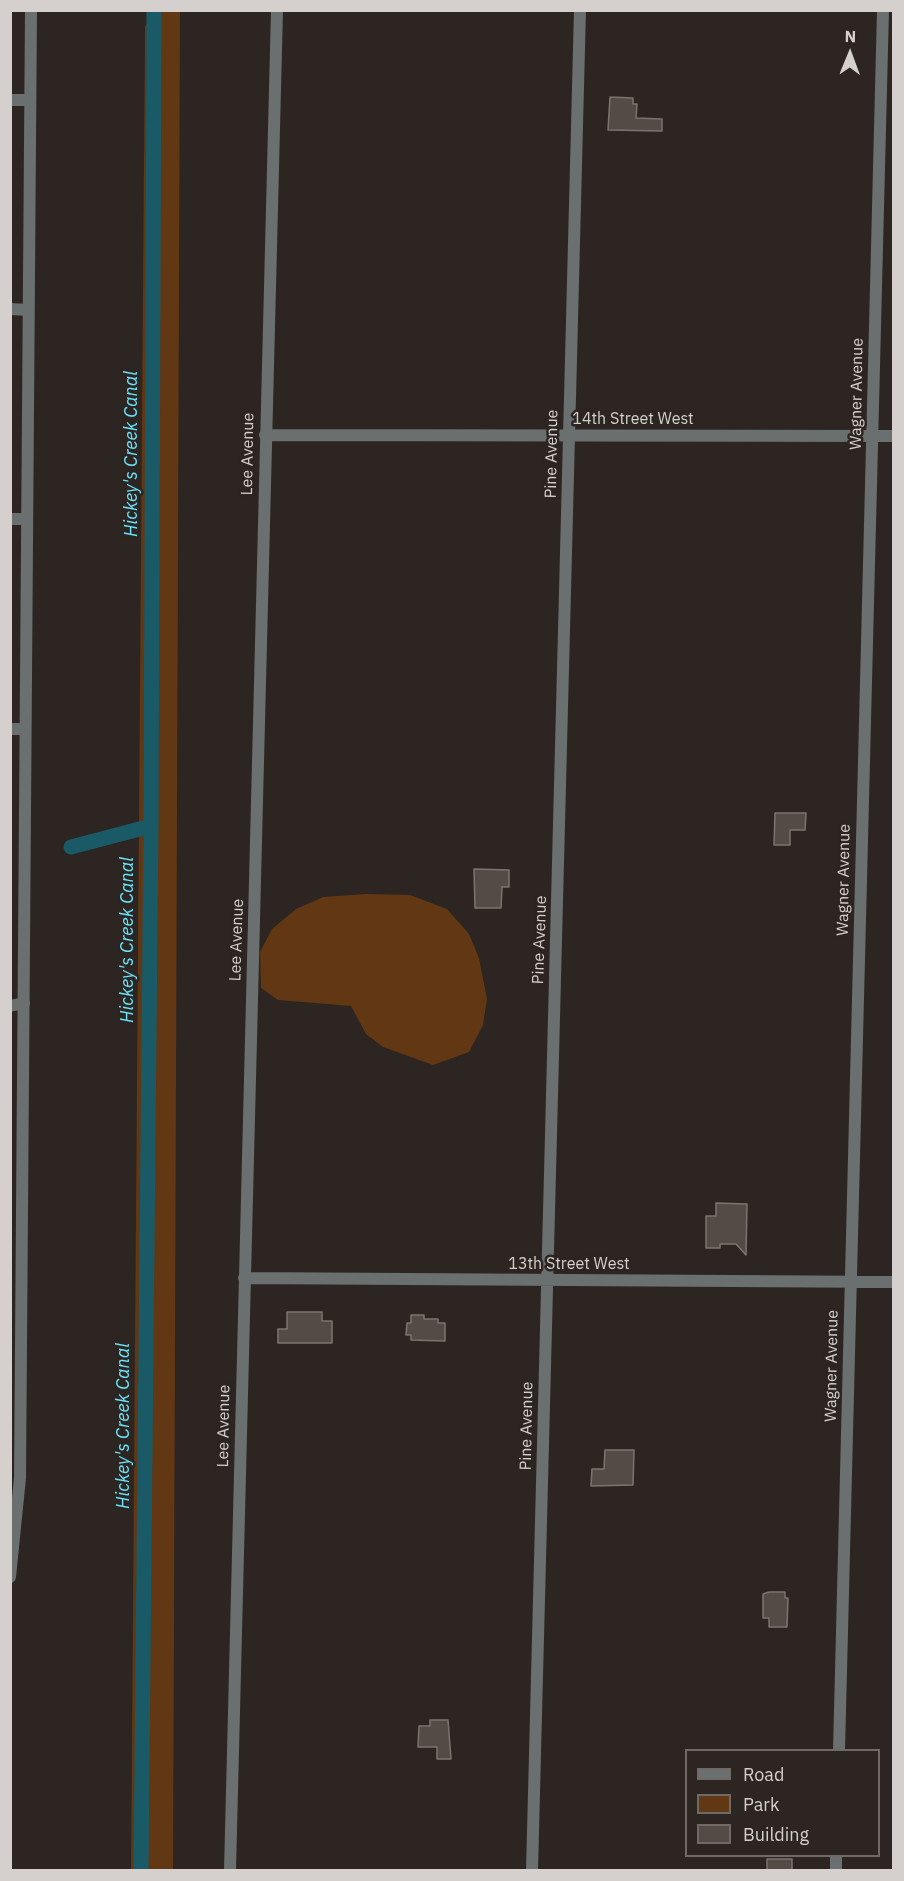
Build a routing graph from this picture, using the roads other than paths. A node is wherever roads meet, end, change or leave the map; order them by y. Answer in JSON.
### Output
{"nodes":[{"id":1,"x":31,"y":10,"type":"edge"},
{"id":2,"x":277,"y":10,"type":"edge"},
{"id":3,"x":580,"y":10,"type":"edge"},
{"id":4,"x":883,"y":10,"type":"edge"},
{"id":5,"x":10,"y":100,"type":"edge"},
{"id":6,"x":30,"y":100,"type":"junction"},
{"id":7,"x":10,"y":309,"type":"edge"},
{"id":8,"x":28,"y":310,"type":"junction"},
{"id":9,"x":265,"y":435,"type":"junction"},
{"id":10,"x":570,"y":435,"type":"junction"},
{"id":11,"x":872,"y":436,"type":"junction"},
{"id":12,"x":894,"y":436,"type":"edge"},
{"id":13,"x":10,"y":519,"type":"edge"},
{"id":14,"x":27,"y":519,"type":"junction"},
{"id":15,"x":10,"y":729,"type":"edge"},
{"id":16,"x":25,"y":729,"type":"junction"},
{"id":17,"x":24,"y":1003,"type":"junction"},
{"id":18,"x":10,"y":1006,"type":"edge"},
{"id":19,"x":16,"y":1226,"type":"edge"},
{"id":20,"x":244,"y":1278,"type":"junction"},
{"id":21,"x":547,"y":1281,"type":"junction"},
{"id":22,"x":851,"y":1282,"type":"junction"},
{"id":23,"x":894,"y":1282,"type":"edge"},
{"id":24,"x":10,"y":1577,"type":"edge"},
{"id":25,"x":839,"y":1749,"type":"edge"},
{"id":26,"x":230,"y":1870,"type":"edge"},
{"id":27,"x":532,"y":1870,"type":"edge"}],
"edges":[{"from":1,"to":6,"type":"street"},
{"from":2,"to":9,"type":"street","name":"Lee Avenue"},
{"from":3,"to":10,"type":"street","name":"Pine Avenue"},
{"from":4,"to":11,"type":"street","name":"Wagner Avenue"},
{"from":5,"to":6,"type":"street"},
{"from":6,"to":8,"type":"street"},
{"from":7,"to":8,"type":"street"},
{"from":8,"to":14,"type":"street"},
{"from":9,"to":10,"type":"street","name":"14th Street West"},
{"from":9,"to":20,"type":"street","name":"Lee Avenue"},
{"from":10,"to":11,"type":"street","name":"14th Street West"},
{"from":10,"to":21,"type":"street","name":"Pine Avenue"},
{"from":11,"to":12,"type":"street","name":"14th Street West"},
{"from":11,"to":22,"type":"street","name":"Wagner Avenue"},
{"from":13,"to":14,"type":"street"},
{"from":14,"to":16,"type":"street"},
{"from":15,"to":16,"type":"street"},
{"from":16,"to":17,"type":"street"},
{"from":17,"to":18,"type":"street"},
{"from":17,"to":19,"type":"street"},
{"from":19,"to":24,"type":"street"},
{"from":20,"to":21,"type":"street","name":"13th Street West"},
{"from":20,"to":26,"type":"street","name":"Lee Avenue"},
{"from":21,"to":22,"type":"street","name":"13th Street West"},
{"from":21,"to":27,"type":"street","name":"Pine Avenue"},
{"from":22,"to":23,"type":"street","name":"13th Street West"},
{"from":22,"to":25,"type":"street","name":"Wagner Avenue"}]}
